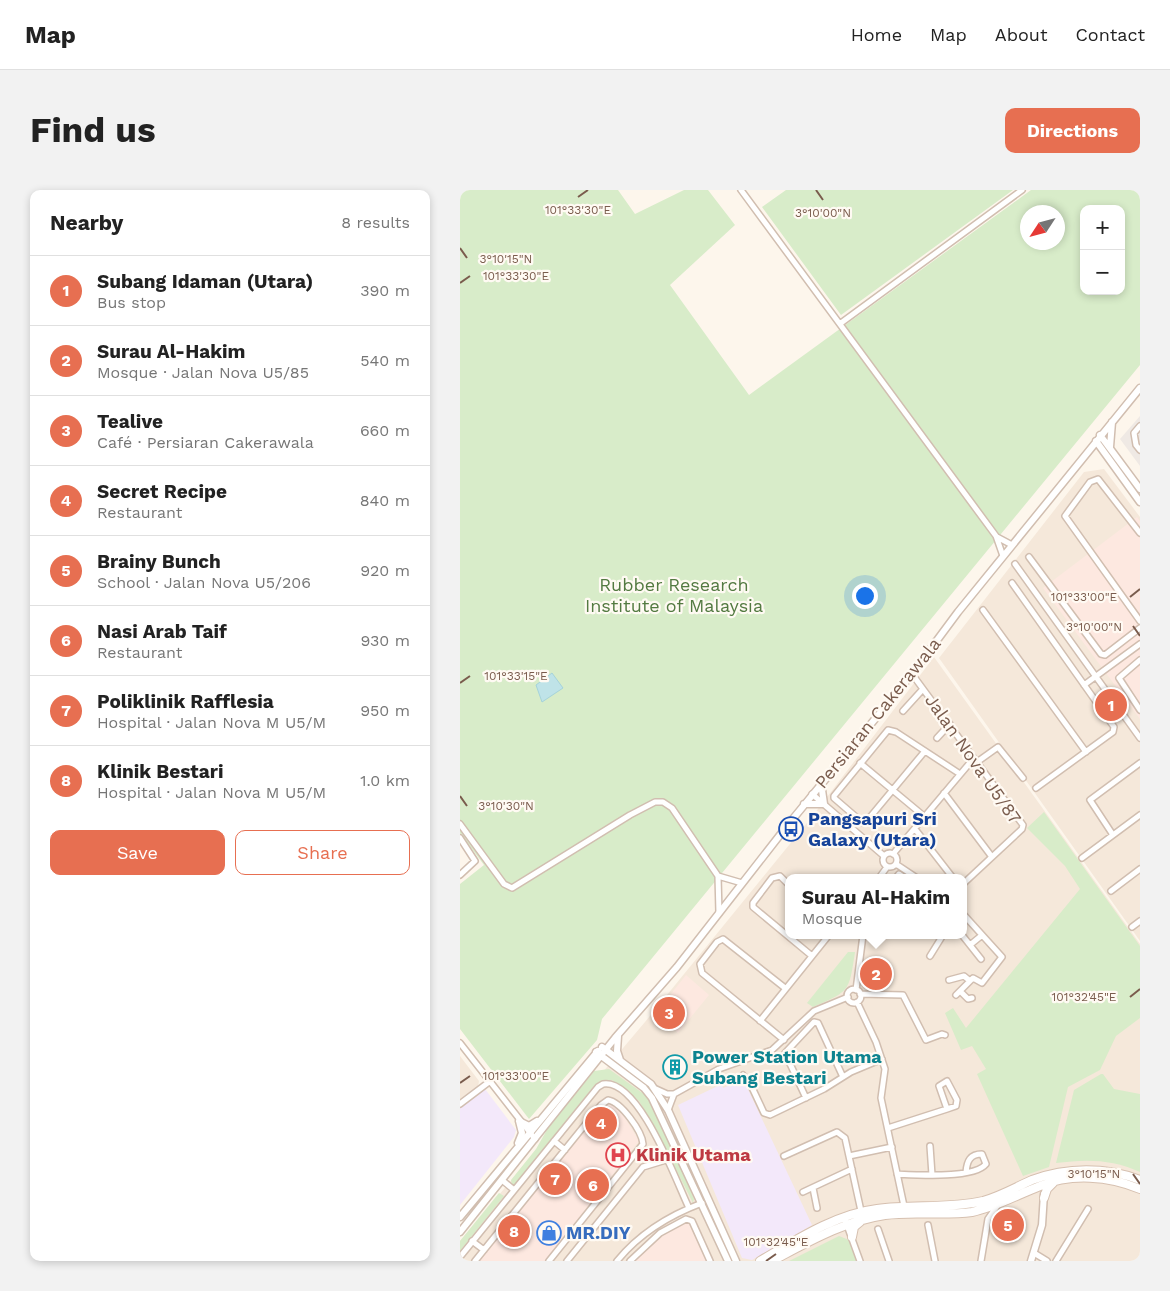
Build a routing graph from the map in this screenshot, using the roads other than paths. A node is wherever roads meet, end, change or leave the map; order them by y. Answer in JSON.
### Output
{"nodes":[{"id":1,"x":741,"y":190,"type":"edge"},
{"id":2,"x":1022,"y":190,"type":"edge"},
{"id":3,"x":840,"y":323,"type":"junction"},
{"id":4,"x":1140,"y":388,"type":"edge"},
{"id":5,"x":1112,"y":421,"type":"junction"},
{"id":6,"x":1140,"y":426,"type":"edge"},
{"id":7,"x":1098,"y":438,"type":"junction"},
{"id":8,"x":1140,"y":450,"type":"edge"},
{"id":9,"x":1107,"y":451,"type":"junction"},
{"id":10,"x":1086,"y":454,"type":"junction"},
{"id":11,"x":1140,"y":489,"type":"edge"},
{"id":12,"x":1140,"y":502,"type":"edge"},
{"id":13,"x":1140,"y":533,"type":"edge"},
{"id":14,"x":996,"y":536,"type":"junction"},
{"id":15,"x":1012,"y":545,"type":"junction"},
{"id":16,"x":1003,"y":556,"type":"junction"},
{"id":17,"x":1029,"y":557,"type":"dead end"},
{"id":18,"x":1015,"y":564,"type":"dead end"},
{"id":19,"x":1012,"y":583,"type":"dead end"},
{"id":20,"x":983,"y":610,"type":"dead end"},
{"id":21,"x":1140,"y":621,"type":"edge"},
{"id":22,"x":1140,"y":628,"type":"edge"},
{"id":23,"x":1140,"y":644,"type":"edge"},
{"id":24,"x":1140,"y":660,"type":"edge"},
{"id":25,"x":912,"y":674,"type":"junction"},
{"id":26,"x":1095,"y":677,"type":"junction"},
{"id":27,"x":1084,"y":685,"type":"junction"},
{"id":28,"x":923,"y":689,"type":"junction"},
{"id":29,"x":1140,"y":710,"type":"edge"},
{"id":30,"x":903,"y":712,"type":"dead end"},
{"id":31,"x":950,"y":724,"type":"junction"},
{"id":32,"x":938,"y":738,"type":"dead end"},
{"id":33,"x":1140,"y":738,"type":"edge"},
{"id":34,"x":924,"y":751,"type":"junction"},
{"id":35,"x":1086,"y":752,"type":"junction"},
{"id":36,"x":975,"y":760,"type":"junction"},
{"id":37,"x":860,"y":763,"type":"junction"},
{"id":38,"x":1140,"y":763,"type":"edge"},
{"id":39,"x":960,"y":774,"type":"junction"},
{"id":40,"x":1023,"y":778,"type":"dead end"},
{"id":41,"x":821,"y":784,"type":"junction"},
{"id":42,"x":1036,"y":788,"type":"dead end"},
{"id":43,"x":893,"y":789,"type":"junction"},
{"id":44,"x":944,"y":793,"type":"junction"},
{"id":45,"x":812,"y":794,"type":"junction"},
{"id":46,"x":804,"y":804,"type":"junction"},
{"id":47,"x":824,"y":804,"type":"junction"},
{"id":48,"x":1140,"y":815,"type":"edge"},
{"id":49,"x":925,"y":817,"type":"junction"},
{"id":50,"x":460,"y":824,"type":"edge"},
{"id":51,"x":915,"y":829,"type":"junction"},
{"id":52,"x":1113,"y":835,"type":"junction"},
{"id":53,"x":460,"y":838,"type":"edge"},
{"id":54,"x":893,"y":854,"type":"junction"},
{"id":55,"x":884,"y":856,"type":"junction"},
{"id":56,"x":992,"y":857,"type":"junction"},
{"id":57,"x":1082,"y":858,"type":"dead end"},
{"id":58,"x":896,"y":864,"type":"junction"},
{"id":59,"x":887,"y":867,"type":"junction"},
{"id":60,"x":1140,"y":869,"type":"edge"},
{"id":61,"x":882,"y":874,"type":"edge"},
{"id":62,"x":911,"y":874,"type":"edge"},
{"id":63,"x":949,"y":874,"type":"edge"},
{"id":64,"x":460,"y":875,"type":"edge"},
{"id":65,"x":718,"y":876,"type":"junction"},
{"id":66,"x":967,"y":880,"type":"edge"},
{"id":67,"x":785,"y":881,"type":"edge"},
{"id":68,"x":742,"y":883,"type":"junction"},
{"id":69,"x":1111,"y":891,"type":"dead end"},
{"id":70,"x":719,"y":913,"type":"junction"},
{"id":71,"x":967,"y":919,"type":"edge"},
{"id":72,"x":1140,"y":921,"type":"edge"},
{"id":73,"x":1132,"y":927,"type":"dead end"},
{"id":74,"x":785,"y":934,"type":"edge"},
{"id":75,"x":981,"y":936,"type":"junction"},
{"id":76,"x":792,"y":939,"type":"edge"},
{"id":77,"x":826,"y":939,"type":"edge"},
{"id":78,"x":862,"y":939,"type":"edge"},
{"id":79,"x":941,"y":939,"type":"edge"},
{"id":80,"x":965,"y":939,"type":"edge"},
{"id":81,"x":970,"y":945,"type":"junction"},
{"id":82,"x":812,"y":956,"type":"junction"},
{"id":83,"x":930,"y":956,"type":"dead end"},
{"id":84,"x":981,"y":959,"type":"dead end"},
{"id":85,"x":949,"y":980,"type":"dead end"},
{"id":86,"x":970,"y":980,"type":"junction"},
{"id":87,"x":785,"y":988,"type":"junction"},
{"id":88,"x":858,"y":992,"type":"junction"},
{"id":89,"x":848,"y":997,"type":"junction"},
{"id":90,"x":972,"y":998,"type":"dead end"},
{"id":91,"x":856,"y":1002,"type":"junction"},
{"id":92,"x":760,"y":1020,"type":"junction"},
{"id":93,"x":946,"y":1035,"type":"dead end"},
{"id":94,"x":617,"y":1037,"type":"junction"},
{"id":95,"x":784,"y":1040,"type":"junction"},
{"id":96,"x":460,"y":1043,"type":"edge"},
{"id":97,"x":604,"y":1048,"type":"junction"},
{"id":98,"x":599,"y":1054,"type":"junction"},
{"id":99,"x":882,"y":1059,"type":"junction"},
{"id":100,"x":620,"y":1060,"type":"junction"},
{"id":101,"x":611,"y":1064,"type":"junction"},
{"id":102,"x":591,"y":1068,"type":"junction"},
{"id":103,"x":743,"y":1075,"type":"dead end"},
{"id":104,"x":843,"y":1077,"type":"junction"},
{"id":105,"x":489,"y":1082,"type":"junction"},
{"id":106,"x":656,"y":1089,"type":"junction"},
{"id":107,"x":674,"y":1094,"type":"junction"},
{"id":108,"x":806,"y":1098,"type":"junction"},
{"id":109,"x":460,"y":1104,"type":"edge"},
{"id":110,"x":948,"y":1109,"type":"junction"},
{"id":111,"x":668,"y":1110,"type":"junction"},
{"id":112,"x":540,"y":1119,"type":"junction"},
{"id":113,"x":519,"y":1121,"type":"junction"},
{"id":114,"x":888,"y":1128,"type":"junction"},
{"id":115,"x":529,"y":1134,"type":"junction"},
{"id":116,"x":535,"y":1139,"type":"junction"},
{"id":117,"x":554,"y":1141,"type":"junction"},
{"id":118,"x":930,"y":1146,"type":"dead end"},
{"id":119,"x":892,"y":1147,"type":"junction"},
{"id":120,"x":565,"y":1150,"type":"junction"},
{"id":121,"x":515,"y":1151,"type":"junction"},
{"id":122,"x":784,"y":1156,"type":"dead end"},
{"id":123,"x":849,"y":1156,"type":"junction"},
{"id":124,"x":666,"y":1160,"type":"junction"},
{"id":125,"x":852,"y":1169,"type":"junction"},
{"id":126,"x":966,"y":1172,"type":"dead end"},
{"id":127,"x":897,"y":1174,"type":"junction"},
{"id":128,"x":932,"y":1175,"type":"junction"},
{"id":129,"x":502,"y":1180,"type":"junction"},
{"id":130,"x":1058,"y":1180,"type":"junction"},
{"id":131,"x":1140,"y":1180,"type":"edge"},
{"id":132,"x":1040,"y":1184,"type":"junction"},
{"id":133,"x":813,"y":1188,"type":"junction"},
{"id":134,"x":1140,"y":1189,"type":"edge"},
{"id":135,"x":514,"y":1190,"type":"junction"},
{"id":136,"x":803,"y":1192,"type":"dead end"},
{"id":137,"x":1044,"y":1198,"type":"junction"},
{"id":138,"x":702,"y":1203,"type":"junction"},
{"id":139,"x":1001,"y":1203,"type":"junction"},
{"id":140,"x":904,"y":1206,"type":"junction"},
{"id":141,"x":689,"y":1208,"type":"junction"},
{"id":142,"x":817,"y":1208,"type":"dead end"},
{"id":143,"x":1088,"y":1209,"type":"dead end"},
{"id":144,"x":861,"y":1211,"type":"junction"},
{"id":145,"x":974,"y":1211,"type":"junction"},
{"id":146,"x":460,"y":1218,"type":"edge"},
{"id":147,"x":988,"y":1219,"type":"junction"},
{"id":148,"x":862,"y":1220,"type":"junction"},
{"id":149,"x":846,"y":1221,"type":"junction"},
{"id":150,"x":928,"y":1226,"type":"dead end"},
{"id":151,"x":835,"y":1229,"type":"junction"},
{"id":152,"x":878,"y":1229,"type":"dead end"},
{"id":153,"x":460,"y":1232,"type":"edge"},
{"id":154,"x":569,"y":1236,"type":"junction"},
{"id":155,"x":852,"y":1237,"type":"junction"},
{"id":156,"x":472,"y":1241,"type":"junction"},
{"id":157,"x":580,"y":1245,"type":"junction"},
{"id":158,"x":484,"y":1250,"type":"junction"},
{"id":159,"x":1034,"y":1253,"type":"junction"},
{"id":160,"x":460,"y":1257,"type":"edge"},
{"id":161,"x":475,"y":1261,"type":"edge"},
{"id":162,"x":549,"y":1261,"type":"edge"},
{"id":163,"x":567,"y":1261,"type":"edge"},
{"id":164,"x":617,"y":1261,"type":"edge"},
{"id":165,"x":630,"y":1261,"type":"edge"},
{"id":166,"x":710,"y":1261,"type":"edge"},
{"id":167,"x":728,"y":1261,"type":"edge"},
{"id":168,"x":736,"y":1261,"type":"edge"},
{"id":169,"x":760,"y":1261,"type":"edge"},
{"id":170,"x":772,"y":1261,"type":"edge"},
{"id":171,"x":860,"y":1261,"type":"edge"},
{"id":172,"x":889,"y":1261,"type":"edge"},
{"id":173,"x":935,"y":1261,"type":"edge"},
{"id":174,"x":981,"y":1261,"type":"edge"},
{"id":175,"x":1031,"y":1261,"type":"edge"},
{"id":176,"x":1047,"y":1261,"type":"edge"},
{"id":177,"x":1056,"y":1261,"type":"edge"}],
"edges":[{"from":1,"to":3,"type":"street"},
{"from":2,"to":3,"type":"street"},
{"from":3,"to":14,"type":"street"},
{"from":4,"to":5,"type":"street","name":"Persiaran Cakerawala"},
{"from":5,"to":7,"type":"street","name":"Persiaran Cakerawala"},
{"from":5,"to":9,"type":"street"},
{"from":6,"to":8,"type":"street"},
{"from":7,"to":9,"type":"street"},
{"from":7,"to":10,"type":"street","name":"Persiaran Cakerawala"},
{"from":9,"to":10,"type":"street"},
{"from":9,"to":11,"type":"street"},
{"from":9,"to":12,"type":"street"},
{"from":10,"to":15,"type":"street","name":"Persiaran Cakerawala"},
{"from":13,"to":21,"type":"street"},
{"from":14,"to":15,"type":"street"},
{"from":14,"to":16,"type":"street"},
{"from":15,"to":16,"type":"street","name":"Persiaran Cakerawala"},
{"from":16,"to":25,"type":"street","name":"Persiaran Cakerawala"},
{"from":17,"to":22,"type":"street"},
{"from":18,"to":26,"type":"street"},
{"from":19,"to":27,"type":"street"},
{"from":20,"to":35,"type":"street"},
{"from":23,"to":26,"type":"street"},
{"from":24,"to":29,"type":"street"},
{"from":25,"to":28,"type":"street","name":"Jalan Nova U5/87"},
{"from":25,"to":41,"type":"street","name":"Persiaran Cakerawala"},
{"from":26,"to":27,"type":"street"},
{"from":26,"to":33,"type":"street"},
{"from":27,"to":35,"type":"street"},
{"from":28,"to":30,"type":"street"},
{"from":28,"to":31,"type":"street","name":"Jalan Nova U5/87"},
{"from":31,"to":32,"type":"street"},
{"from":31,"to":36,"type":"street","name":"Jalan Nova U5/87"},
{"from":34,"to":37,"type":"street"},
{"from":34,"to":39,"type":"street"},
{"from":34,"to":43,"type":"street"},
{"from":35,"to":42,"type":"street"},
{"from":36,"to":39,"type":"street"},
{"from":36,"to":40,"type":"street"},
{"from":36,"to":56,"type":"street","name":"Jalan Nova U5/87"},
{"from":37,"to":43,"type":"street"},
{"from":37,"to":43,"type":"street"},
{"from":38,"to":52,"type":"street"},
{"from":39,"to":44,"type":"street"},
{"from":41,"to":45,"type":"street","name":"Persiaran Cakerawala"},
{"from":41,"to":47,"type":"street"},
{"from":43,"to":49,"type":"street"},
{"from":44,"to":49,"type":"street"},
{"from":44,"to":56,"type":"street"},
{"from":45,"to":46,"type":"street","name":"Persiaran Cakerawala"},
{"from":45,"to":47,"type":"street"},
{"from":46,"to":47,"type":"street"},
{"from":46,"to":68,"type":"street","name":"Persiaran Cakerawala"},
{"from":47,"to":55,"type":"street"},
{"from":48,"to":52,"type":"street"},
{"from":49,"to":51,"type":"street"},
{"from":50,"to":65,"type":"street"},
{"from":51,"to":54,"type":"street"},
{"from":51,"to":63,"type":"street"},
{"from":52,"to":57,"type":"street"},
{"from":53,"to":64,"type":"street"},
{"from":54,"to":55,"type":"street"},
{"from":54,"to":58,"type":"street"},
{"from":55,"to":59,"type":"street"},
{"from":56,"to":66,"type":"street","name":"Jalan Nova U5/87"},
{"from":58,"to":59,"type":"street"},
{"from":58,"to":62,"type":"street"},
{"from":59,"to":61,"type":"street"},
{"from":60,"to":69,"type":"street"},
{"from":65,"to":68,"type":"street"},
{"from":65,"to":70,"type":"street"},
{"from":67,"to":74,"type":"street"},
{"from":68,"to":70,"type":"street","name":"Persiaran Cakerawala"},
{"from":70,"to":94,"type":"street","name":"Persiaran Cakerawala"},
{"from":71,"to":75,"type":"street"},
{"from":72,"to":73,"type":"street"},
{"from":75,"to":81,"type":"street"},
{"from":75,"to":86,"type":"street"},
{"from":76,"to":82,"type":"street"},
{"from":77,"to":82,"type":"street"},
{"from":78,"to":88,"type":"street"},
{"from":79,"to":83,"type":"street"},
{"from":80,"to":81,"type":"street"},
{"from":81,"to":84,"type":"street"},
{"from":82,"to":87,"type":"street"},
{"from":85,"to":86,"type":"street"},
{"from":86,"to":90,"type":"street"},
{"from":87,"to":92,"type":"street"},
{"from":87,"to":92,"type":"street"},
{"from":88,"to":89,"type":"street"},
{"from":88,"to":91,"type":"street"},
{"from":88,"to":93,"type":"street"},
{"from":89,"to":91,"type":"street"},
{"from":89,"to":95,"type":"street"},
{"from":91,"to":99,"type":"street"},
{"from":92,"to":95,"type":"street"},
{"from":94,"to":97,"type":"street","name":"Persiaran Cakerawala"},
{"from":94,"to":100,"type":"street"},
{"from":95,"to":107,"type":"street"},
{"from":96,"to":105,"type":"street"},
{"from":97,"to":98,"type":"street","name":"Persiaran Cakerawala"},
{"from":97,"to":100,"type":"street"},
{"from":98,"to":101,"type":"street"},
{"from":98,"to":102,"type":"street","name":"Persiaran Cakerawala"},
{"from":98,"to":112,"type":"street","name":"Persiaran Cakerawala"},
{"from":99,"to":104,"type":"street"},
{"from":99,"to":114,"type":"street"},
{"from":100,"to":106,"type":"street"},
{"from":101,"to":102,"type":"street"},
{"from":101,"to":138,"type":"street"},
{"from":102,"to":116,"type":"street","name":"Persiaran Cakerawala"},
{"from":103,"to":108,"type":"street"},
{"from":104,"to":108,"type":"street"},
{"from":104,"to":108,"type":"street"},
{"from":105,"to":109,"type":"street"},
{"from":105,"to":113,"type":"street"},
{"from":106,"to":107,"type":"street"},
{"from":106,"to":111,"type":"street"},
{"from":107,"to":111,"type":"street"},
{"from":110,"to":110,"type":"street"},
{"from":110,"to":114,"type":"street"},
{"from":111,"to":168,"type":"street"},
{"from":112,"to":113,"type":"street"},
{"from":112,"to":115,"type":"street","name":"Persiaran Cakerawala"},
{"from":113,"to":115,"type":"street"},
{"from":113,"to":121,"type":"street"},
{"from":114,"to":119,"type":"street"},
{"from":115,"to":116,"type":"street"},
{"from":115,"to":121,"type":"street","name":"Persiaran Cakerawala"},
{"from":116,"to":129,"type":"street","name":"Persiaran Cakerawala"},
{"from":117,"to":120,"type":"street"},
{"from":117,"to":124,"type":"street"},
{"from":117,"to":135,"type":"street"},
{"from":118,"to":128,"type":"street"},
{"from":119,"to":123,"type":"street"},
{"from":119,"to":127,"type":"street"},
{"from":120,"to":154,"type":"street"},
{"from":120,"to":158,"type":"street"},
{"from":121,"to":146,"type":"street","name":"Persiaran Cakerawala"},
{"from":122,"to":123,"type":"street"},
{"from":123,"to":125,"type":"street"},
{"from":124,"to":141,"type":"street"},
{"from":124,"to":157,"type":"street"},
{"from":125,"to":133,"type":"street"},
{"from":125,"to":144,"type":"street"},
{"from":126,"to":128,"type":"street"},
{"from":127,"to":128,"type":"street"},
{"from":127,"to":140,"type":"street"},
{"from":129,"to":135,"type":"street"},
{"from":129,"to":153,"type":"street","name":"Persiaran Cakerawala"},
{"from":130,"to":132,"type":"main road"},
{"from":130,"to":134,"type":"main road"},
{"from":130,"to":137,"type":"main road"},
{"from":131,"to":132,"type":"main road"},
{"from":132,"to":137,"type":"main road"},
{"from":132,"to":139,"type":"main road"},
{"from":132,"to":140,"type":"main road"},
{"from":133,"to":136,"type":"street"},
{"from":133,"to":142,"type":"street"},
{"from":135,"to":156,"type":"street"},
{"from":137,"to":159,"type":"street"},
{"from":138,"to":141,"type":"street"},
{"from":138,"to":167,"type":"street"},
{"from":139,"to":145,"type":"main road"},
{"from":139,"to":147,"type":"street"},
{"from":140,"to":144,"type":"main road"},
{"from":141,"to":164,"type":"street"},
{"from":143,"to":177,"type":"street"},
{"from":144,"to":149,"type":"main road"},
{"from":145,"to":147,"type":"street"},
{"from":145,"to":148,"type":"main road"},
{"from":147,"to":174,"type":"street"},
{"from":148,"to":149,"type":"main road"},
{"from":148,"to":155,"type":"main road"},
{"from":149,"to":151,"type":"main road"},
{"from":149,"to":155,"type":"street"},
{"from":149,"to":169,"type":"main road"},
{"from":150,"to":173,"type":"street"},
{"from":151,"to":155,"type":"main road"},
{"from":151,"to":170,"type":"main road"},
{"from":152,"to":172,"type":"street"},
{"from":154,"to":157,"type":"street"},
{"from":154,"to":162,"type":"street"},
{"from":155,"to":171,"type":"street"},
{"from":156,"to":158,"type":"street"},
{"from":156,"to":160,"type":"street"},
{"from":157,"to":163,"type":"street"},
{"from":158,"to":161,"type":"street"},
{"from":159,"to":175,"type":"street"},
{"from":159,"to":176,"type":"street"},
{"from":165,"to":166,"type":"street"}]}
